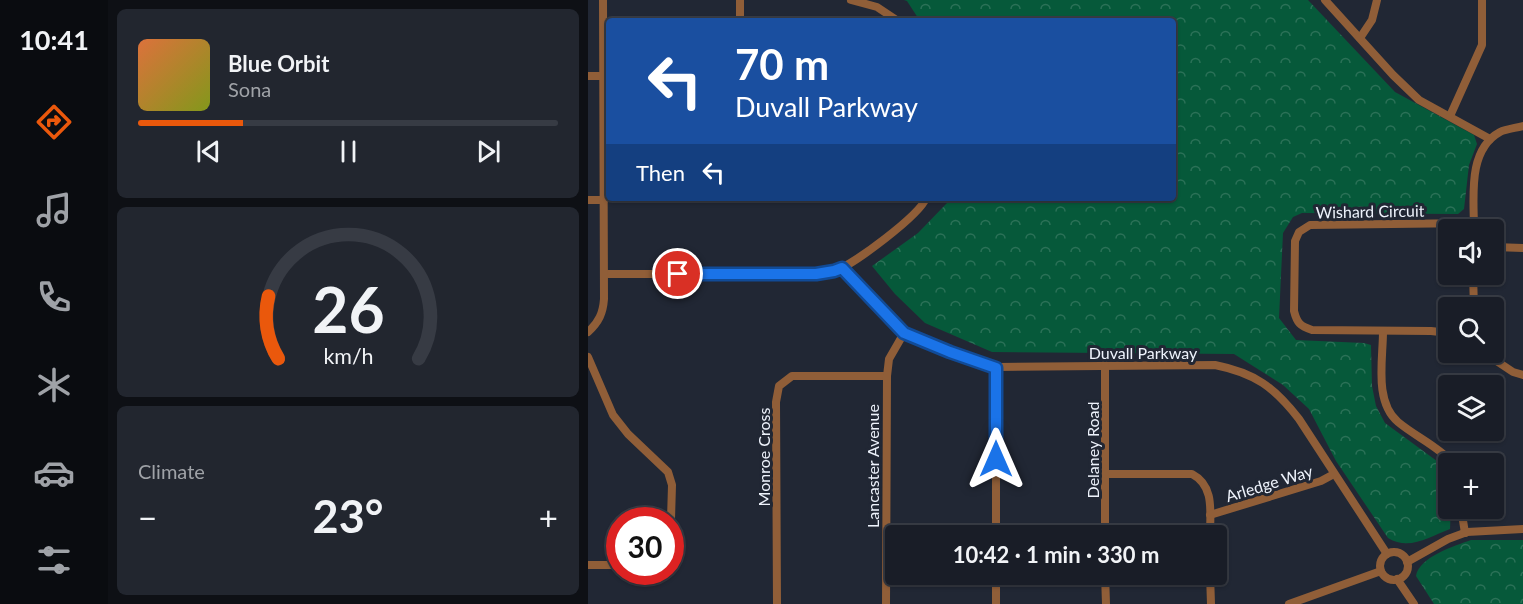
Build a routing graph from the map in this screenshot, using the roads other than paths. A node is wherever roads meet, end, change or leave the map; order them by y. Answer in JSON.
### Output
{"nodes":[{"id":1,"x":603,"y":0,"type":"edge"},
{"id":2,"x":740,"y":0,"type":"edge"},
{"id":3,"x":851,"y":0,"type":"edge"},
{"id":4,"x":1325,"y":0,"type":"edge"},
{"id":5,"x":1377,"y":0,"type":"edge"},
{"id":6,"x":1482,"y":0,"type":"edge"},
{"id":7,"x":740,"y":18,"type":"edge"},
{"id":8,"x":894,"y":18,"type":"edge"},
{"id":9,"x":1360,"y":38,"type":"junction"},
{"id":10,"x":588,"y":76,"type":"edge"},
{"id":11,"x":604,"y":76,"type":"junction"},
{"id":12,"x":1450,"y":116,"type":"junction"},
{"id":13,"x":1523,"y":126,"type":"edge"},
{"id":14,"x":1490,"y":139,"type":"junction"},
{"id":15,"x":588,"y":200,"type":"edge"},
{"id":16,"x":604,"y":200,"type":"junction"},
{"id":17,"x":924,"y":201,"type":"edge"},
{"id":18,"x":1474,"y":219,"type":"edge"},
{"id":19,"x":1438,"y":226,"type":"edge"},
{"id":20,"x":1504,"y":247,"type":"edge"},
{"id":21,"x":1523,"y":248,"type":"edge"},
{"id":22,"x":842,"y":268,"type":"junction"},
{"id":23,"x":604,"y":274,"type":"junction"},
{"id":24,"x":588,"y":332,"type":"edge"},
{"id":25,"x":1383,"y":332,"type":"junction"},
{"id":26,"x":1438,"y":332,"type":"edge"},
{"id":27,"x":904,"y":333,"type":"junction"},
{"id":28,"x":588,"y":357,"type":"edge"},
{"id":29,"x":1500,"y":363,"type":"edge"},
{"id":30,"x":1105,"y":365,"type":"junction"},
{"id":31,"x":996,"y":368,"type":"junction"},
{"id":32,"x":1523,"y":375,"type":"edge"},
{"id":33,"x":887,"y":376,"type":"junction"},
{"id":34,"x":1445,"y":453,"type":"edge"},
{"id":35,"x":1106,"y":474,"type":"junction"},
{"id":36,"x":1334,"y":474,"type":"junction"},
{"id":37,"x":671,"y":507,"type":"edge"},
{"id":38,"x":1210,"y":514,"type":"junction"},
{"id":39,"x":1463,"y":519,"type":"edge"},
{"id":40,"x":996,"y":525,"type":"edge"},
{"id":41,"x":1105,"y":525,"type":"edge"},
{"id":42,"x":1210,"y":525,"type":"edge"},
{"id":43,"x":1523,"y":529,"type":"edge"},
{"id":44,"x":1465,"y":533,"type":"junction"},
{"id":45,"x":1387,"y":554,"type":"junction"},
{"id":46,"x":1407,"y":562,"type":"junction"},
{"id":47,"x":588,"y":565,"type":"edge"},
{"id":48,"x":606,"y":565,"type":"edge"},
{"id":49,"x":1381,"y":571,"type":"junction"},
{"id":50,"x":1397,"y":579,"type":"junction"},
{"id":51,"x":996,"y":585,"type":"edge"},
{"id":52,"x":1105,"y":585,"type":"edge"},
{"id":53,"x":1210,"y":585,"type":"edge"},
{"id":54,"x":777,"y":604,"type":"edge"},
{"id":55,"x":886,"y":604,"type":"edge"},
{"id":56,"x":996,"y":604,"type":"edge"},
{"id":57,"x":1106,"y":604,"type":"edge"},
{"id":58,"x":1211,"y":604,"type":"edge"},
{"id":59,"x":1289,"y":604,"type":"edge"},
{"id":60,"x":1414,"y":604,"type":"edge"}],
"edges":[{"from":1,"to":11,"type":"street"},
{"from":2,"to":7,"type":"street"},
{"from":3,"to":8,"type":"street"},
{"from":4,"to":9,"type":"street"},
{"from":5,"to":9,"type":"street"},
{"from":6,"to":12,"type":"street"},
{"from":9,"to":12,"type":"street"},
{"from":10,"to":11,"type":"street"},
{"from":11,"to":16,"type":"street"},
{"from":12,"to":14,"type":"street"},
{"from":13,"to":14,"type":"street"},
{"from":14,"to":18,"type":"street"},
{"from":15,"to":16,"type":"street"},
{"from":16,"to":23,"type":"street"},
{"from":17,"to":22,"type":"street"},
{"from":19,"to":25,"type":"street","name":"Wishard Circuit"},
{"from":20,"to":21,"type":"street"},
{"from":22,"to":23,"type":"street"},
{"from":22,"to":27,"type":"street","name":"Duvall Parkway"},
{"from":23,"to":24,"type":"street"},
{"from":25,"to":26,"type":"street","name":"Wishard Circuit"},
{"from":25,"to":34,"type":"street"},
{"from":27,"to":31,"type":"street","name":"Duvall Parkway"},
{"from":27,"to":33,"type":"street","name":"Lancaster Avenue"},
{"from":28,"to":37,"type":"street"},
{"from":29,"to":32,"type":"street"},
{"from":30,"to":31,"type":"street","name":"Duvall Parkway"},
{"from":30,"to":35,"type":"street","name":"Delaney Road"},
{"from":30,"to":36,"type":"street","name":"Duvall Parkway"},
{"from":31,"to":40,"type":"street"},
{"from":33,"to":54,"type":"street","name":"Monroe Cross"},
{"from":33,"to":55,"type":"street","name":"Lancaster Avenue"},
{"from":35,"to":38,"type":"street"},
{"from":35,"to":41,"type":"street","name":"Delaney Road"},
{"from":36,"to":38,"type":"street","name":"Arledge Way"},
{"from":36,"to":45,"type":"street","name":"Duvall Parkway"},
{"from":38,"to":42,"type":"street"},
{"from":39,"to":44,"type":"street"},
{"from":43,"to":44,"type":"street"},
{"from":44,"to":46,"type":"street"},
{"from":45,"to":46,"type":"street"},
{"from":45,"to":49,"type":"street"},
{"from":46,"to":50,"type":"street"},
{"from":47,"to":48,"type":"street"},
{"from":49,"to":50,"type":"street"},
{"from":49,"to":59,"type":"street"},
{"from":50,"to":60,"type":"street"},
{"from":51,"to":56,"type":"street"},
{"from":52,"to":57,"type":"street"},
{"from":53,"to":58,"type":"street"}]}
